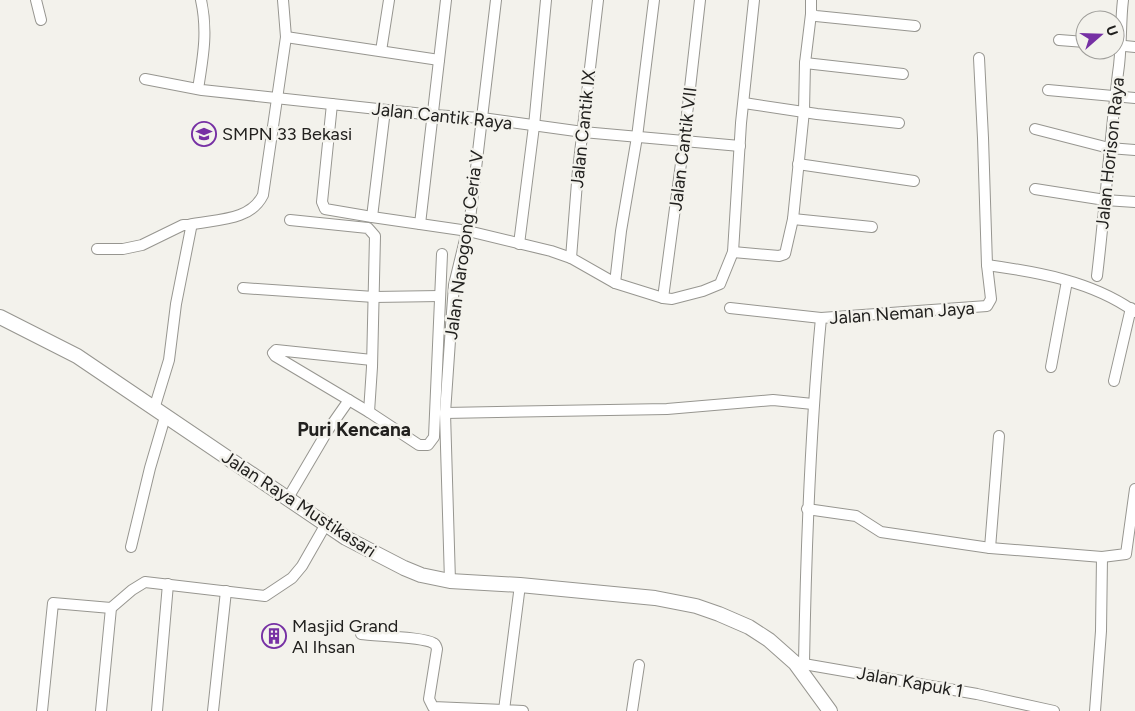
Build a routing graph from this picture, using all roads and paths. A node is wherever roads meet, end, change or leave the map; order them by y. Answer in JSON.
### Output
{"nodes":[{"id":1,"x":36,"y":0,"type":"edge"},
{"id":2,"x":201,"y":0,"type":"edge"},
{"id":3,"x":283,"y":0,"type":"edge"},
{"id":4,"x":389,"y":0,"type":"edge"},
{"id":5,"x":446,"y":0,"type":"edge"},
{"id":6,"x":496,"y":0,"type":"edge"},
{"id":7,"x":546,"y":0,"type":"edge"},
{"id":8,"x":598,"y":0,"type":"edge"},
{"id":9,"x":654,"y":0,"type":"edge"},
{"id":10,"x":700,"y":0,"type":"edge"},
{"id":11,"x":754,"y":0,"type":"edge"},
{"id":12,"x":811,"y":0,"type":"edge"},
{"id":13,"x":811,"y":14,"type":"junction"},
{"id":14,"x":40,"y":20,"type":"dead end"},
{"id":15,"x":915,"y":26,"type":"dead end"},
{"id":16,"x":286,"y":38,"type":"junction"},
{"id":17,"x":1059,"y":40,"type":"dead end"},
{"id":18,"x":1075,"y":41,"type":"edge"},
{"id":19,"x":381,"y":51,"type":"junction"},
{"id":20,"x":979,"y":58,"type":"dead end"},
{"id":21,"x":439,"y":60,"type":"junction"},
{"id":22,"x":1118,"y":60,"type":"edge"},
{"id":23,"x":805,"y":63,"type":"junction"},
{"id":24,"x":903,"y":74,"type":"dead end"},
{"id":25,"x":145,"y":79,"type":"dead end"},
{"id":26,"x":198,"y":89,"type":"junction"},
{"id":27,"x":1048,"y":90,"type":"dead end"},
{"id":28,"x":1114,"y":96,"type":"junction"},
{"id":29,"x":277,"y":98,"type":"junction"},
{"id":30,"x":1135,"y":98,"type":"edge"},
{"id":31,"x":744,"y":102,"type":"junction"},
{"id":32,"x":332,"y":104,"type":"junction"},
{"id":33,"x":385,"y":110,"type":"junction"},
{"id":34,"x":804,"y":111,"type":"junction"},
{"id":35,"x":433,"y":115,"type":"junction"},
{"id":36,"x":482,"y":118,"type":"junction"},
{"id":37,"x":899,"y":123,"type":"dead end"},
{"id":38,"x":534,"y":126,"type":"junction"},
{"id":39,"x":1035,"y":130,"type":"dead end"},
{"id":40,"x":583,"y":132,"type":"junction"},
{"id":41,"x":637,"y":137,"type":"junction"},
{"id":42,"x":684,"y":141,"type":"junction"},
{"id":43,"x":740,"y":146,"type":"junction"},
{"id":44,"x":1109,"y":148,"type":"junction"},
{"id":45,"x":1135,"y":150,"type":"edge"},
{"id":46,"x":798,"y":164,"type":"junction"},
{"id":47,"x":914,"y":181,"type":"dead end"},
{"id":48,"x":1035,"y":189,"type":"dead end"},
{"id":49,"x":1106,"y":200,"type":"junction"},
{"id":50,"x":1135,"y":202,"type":"edge"},
{"id":51,"x":372,"y":217,"type":"junction"},
{"id":52,"x":793,"y":219,"type":"junction"},
{"id":53,"x":290,"y":220,"type":"dead end"},
{"id":54,"x":420,"y":224,"type":"junction"},
{"id":55,"x":188,"y":225,"type":"junction"},
{"id":56,"x":872,"y":227,"type":"dead end"},
{"id":57,"x":468,"y":231,"type":"junction"},
{"id":58,"x":519,"y":244,"type":"junction"},
{"id":59,"x":97,"y":249,"type":"dead end"},
{"id":60,"x":734,"y":252,"type":"junction"},
{"id":61,"x":442,"y":254,"type":"dead end"},
{"id":62,"x":571,"y":258,"type":"junction"},
{"id":63,"x":987,"y":265,"type":"junction"},
{"id":64,"x":1097,"y":276,"type":"dead end"},
{"id":65,"x":1068,"y":282,"type":"junction"},
{"id":66,"x":615,"y":284,"type":"junction"},
{"id":67,"x":243,"y":288,"type":"dead end"},
{"id":68,"x":440,"y":296,"type":"junction"},
{"id":69,"x":374,"y":297,"type":"junction"},
{"id":70,"x":663,"y":298,"type":"junction"},
{"id":71,"x":730,"y":308,"type":"dead end"},
{"id":72,"x":1133,"y":310,"type":"edge"},
{"id":73,"x":0,"y":317,"type":"edge"},
{"id":74,"x":821,"y":318,"type":"junction"},
{"id":75,"x":372,"y":360,"type":"junction"},
{"id":76,"x":1051,"y":367,"type":"dead end"},
{"id":77,"x":1114,"y":381,"type":"dead end"},
{"id":78,"x":349,"y":400,"type":"junction"},
{"id":79,"x":813,"y":404,"type":"junction"},
{"id":80,"x":369,"y":412,"type":"junction"},
{"id":81,"x":160,"y":413,"type":"junction"},
{"id":82,"x":445,"y":413,"type":"junction"},
{"id":83,"x":999,"y":436,"type":"dead end"},
{"id":84,"x":1135,"y":489,"type":"edge"},
{"id":85,"x":288,"y":498,"type":"junction"},
{"id":86,"x":807,"y":509,"type":"junction"},
{"id":87,"x":326,"y":524,"type":"junction"},
{"id":88,"x":131,"y":548,"type":"dead end"},
{"id":89,"x":990,"y":548,"type":"junction"},
{"id":90,"x":1130,"y":555,"type":"edge"},
{"id":91,"x":1102,"y":556,"type":"junction"},
{"id":92,"x":450,"y":581,"type":"junction"},
{"id":93,"x":168,"y":584,"type":"junction"},
{"id":94,"x":520,"y":585,"type":"junction"},
{"id":95,"x":226,"y":591,"type":"junction"},
{"id":96,"x":111,"y":608,"type":"junction"},
{"id":97,"x":361,"y":634,"type":"dead end"},
{"id":98,"x":799,"y":663,"type":"junction"},
{"id":99,"x":639,"y":664,"type":"dead end"},
{"id":100,"x":504,"y":710,"type":"junction"},
{"id":101,"x":42,"y":711,"type":"edge"},
{"id":102,"x":101,"y":711,"type":"edge"},
{"id":103,"x":157,"y":711,"type":"edge"},
{"id":104,"x":213,"y":711,"type":"edge"},
{"id":105,"x":523,"y":711,"type":"edge"},
{"id":106,"x":632,"y":711,"type":"edge"},
{"id":107,"x":830,"y":711,"type":"edge"},
{"id":108,"x":1054,"y":711,"type":"edge"},
{"id":109,"x":1095,"y":711,"type":"edge"}],
"edges":[{"from":1,"to":14,"type":"street"},
{"from":2,"to":26,"type":"street"},
{"from":3,"to":16,"type":"street"},
{"from":4,"to":19,"type":"street"},
{"from":5,"to":21,"type":"street"},
{"from":6,"to":36,"type":"street","name":"Jalan Narogong Ceria V"},
{"from":7,"to":38,"type":"street"},
{"from":8,"to":40,"type":"street","name":"Jalan Cantik IX"},
{"from":9,"to":41,"type":"street"},
{"from":10,"to":42,"type":"street","name":"Jalan Cantik VII"},
{"from":11,"to":31,"type":"street"},
{"from":12,"to":13,"type":"street"},
{"from":13,"to":15,"type":"street"},
{"from":13,"to":23,"type":"street"},
{"from":16,"to":19,"type":"street"},
{"from":16,"to":29,"type":"street"},
{"from":17,"to":18,"type":"street"},
{"from":19,"to":21,"type":"street"},
{"from":20,"to":63,"type":"street","name":"Jalan Neman Jaya"},
{"from":21,"to":35,"type":"street"},
{"from":22,"to":28,"type":"street","name":"Jalan Horison Raya"},
{"from":23,"to":24,"type":"street"},
{"from":23,"to":34,"type":"street"},
{"from":25,"to":26,"type":"street","name":"Jalan Cantik Raya"},
{"from":26,"to":29,"type":"street","name":"Jalan Cantik Raya"},
{"from":27,"to":28,"type":"street"},
{"from":28,"to":30,"type":"street"},
{"from":28,"to":44,"type":"street","name":"Jalan Horison Raya"},
{"from":29,"to":32,"type":"street","name":"Jalan Cantik Raya"},
{"from":29,"to":55,"type":"street"},
{"from":31,"to":34,"type":"street"},
{"from":31,"to":43,"type":"street"},
{"from":32,"to":33,"type":"street","name":"Jalan Cantik Raya"},
{"from":32,"to":51,"type":"street"},
{"from":33,"to":35,"type":"street","name":"Jalan Cantik Raya"},
{"from":33,"to":51,"type":"street"},
{"from":34,"to":37,"type":"street"},
{"from":34,"to":46,"type":"street"},
{"from":35,"to":36,"type":"street","name":"Jalan Cantik Raya"},
{"from":35,"to":54,"type":"street"},
{"from":36,"to":38,"type":"street","name":"Jalan Cantik Raya"},
{"from":36,"to":57,"type":"street","name":"Jalan Narogong Ceria V"},
{"from":38,"to":40,"type":"street","name":"Jalan Cantik Raya"},
{"from":38,"to":58,"type":"street"},
{"from":39,"to":44,"type":"street"},
{"from":40,"to":41,"type":"street","name":"Jalan Cantik Raya"},
{"from":40,"to":62,"type":"street","name":"Jalan Cantik IX"},
{"from":41,"to":42,"type":"street","name":"Jalan Cantik Raya"},
{"from":41,"to":66,"type":"street"},
{"from":42,"to":43,"type":"street","name":"Jalan Cantik Raya"},
{"from":42,"to":70,"type":"street","name":"Jalan Cantik VII"},
{"from":43,"to":60,"type":"street"},
{"from":44,"to":45,"type":"street"},
{"from":44,"to":49,"type":"street","name":"Jalan Horison Raya"},
{"from":46,"to":47,"type":"street"},
{"from":46,"to":52,"type":"street"},
{"from":48,"to":49,"type":"street"},
{"from":49,"to":50,"type":"street"},
{"from":49,"to":64,"type":"street","name":"Jalan Horison Raya"},
{"from":51,"to":54,"type":"street"},
{"from":52,"to":56,"type":"street"},
{"from":52,"to":60,"type":"street"},
{"from":53,"to":69,"type":"street"},
{"from":54,"to":57,"type":"street"},
{"from":55,"to":59,"type":"street"},
{"from":55,"to":81,"type":"street"},
{"from":57,"to":58,"type":"street"},
{"from":57,"to":82,"type":"street","name":"Jalan Narogong Ceria V"},
{"from":58,"to":62,"type":"street"},
{"from":60,"to":70,"type":"street"},
{"from":61,"to":68,"type":"street"},
{"from":62,"to":66,"type":"street"},
{"from":63,"to":65,"type":"street"},
{"from":63,"to":74,"type":"street","name":"Jalan Neman Jaya"},
{"from":65,"to":72,"type":"street"},
{"from":65,"to":76,"type":"street"},
{"from":66,"to":70,"type":"street"},
{"from":67,"to":69,"type":"street"},
{"from":68,"to":69,"type":"street"},
{"from":68,"to":80,"type":"street"},
{"from":69,"to":75,"type":"street"},
{"from":71,"to":74,"type":"street"},
{"from":72,"to":77,"type":"street"},
{"from":73,"to":81,"type":"main road","name":"Jalan Raya Mustikasari"},
{"from":74,"to":79,"type":"street","name":"Jalan Neman Jaya"},
{"from":75,"to":78,"type":"street"},
{"from":75,"to":80,"type":"street"},
{"from":78,"to":80,"type":"street"},
{"from":78,"to":85,"type":"street"},
{"from":79,"to":82,"type":"street"},
{"from":79,"to":86,"type":"street","name":"Jalan Neman Jaya"},
{"from":81,"to":85,"type":"main road","name":"Jalan Raya Mustikasari"},
{"from":81,"to":88,"type":"street"},
{"from":82,"to":92,"type":"street","name":"Jalan Narogong Ceria V"},
{"from":83,"to":89,"type":"street"},
{"from":84,"to":90,"type":"street"},
{"from":85,"to":87,"type":"main road","name":"Jalan Raya Mustikasari"},
{"from":86,"to":89,"type":"street"},
{"from":86,"to":98,"type":"street","name":"Jalan Neman Jaya"},
{"from":87,"to":92,"type":"main road","name":"Jalan Raya Mustikasari"},
{"from":87,"to":95,"type":"street"},
{"from":89,"to":91,"type":"street"},
{"from":90,"to":91,"type":"street"},
{"from":91,"to":109,"type":"street"},
{"from":92,"to":94,"type":"main road","name":"Jalan Raya Mustikasari"},
{"from":93,"to":95,"type":"street"},
{"from":93,"to":96,"type":"street"},
{"from":93,"to":103,"type":"street"},
{"from":94,"to":98,"type":"main road","name":"Jalan Raya Mustikasari"},
{"from":94,"to":100,"type":"street"},
{"from":95,"to":104,"type":"street"},
{"from":96,"to":101,"type":"street"},
{"from":96,"to":102,"type":"street"},
{"from":97,"to":100,"type":"street"},
{"from":98,"to":107,"type":"main road","name":"Jalan Raya Mustikasari"},
{"from":98,"to":108,"type":"street","name":"Jalan Kapuk 1"},
{"from":99,"to":106,"type":"street"},
{"from":100,"to":105,"type":"street"}]}
